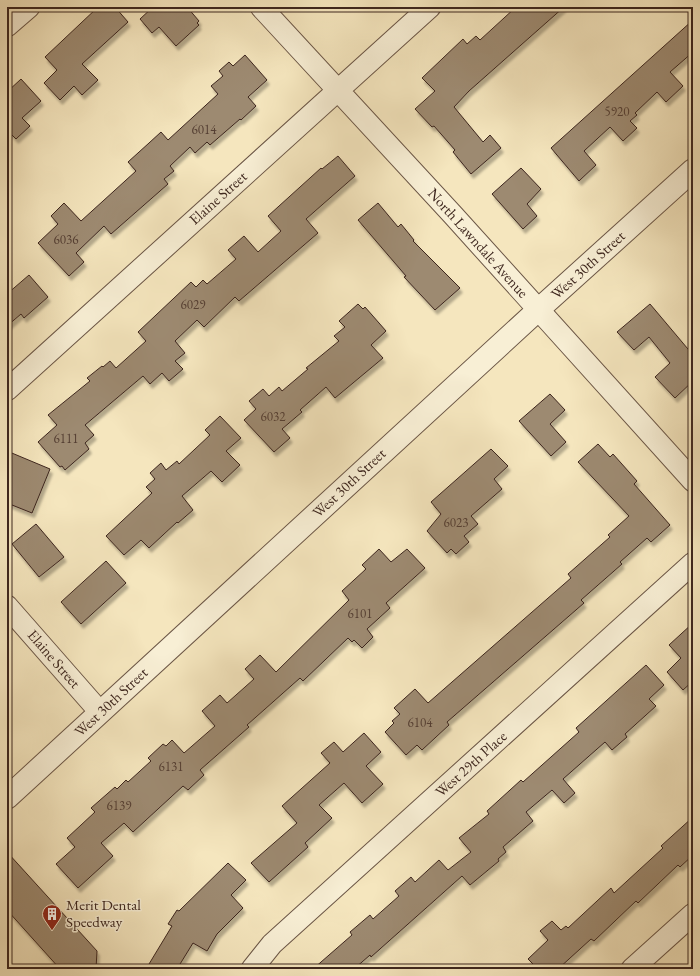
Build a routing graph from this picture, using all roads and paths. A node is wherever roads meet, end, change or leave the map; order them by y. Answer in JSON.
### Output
{"nodes":[{"id":1,"x":29,"y":7,"type":"edge"},
{"id":2,"x":261,"y":7,"type":"edge"},
{"id":3,"x":430,"y":7,"type":"edge"},
{"id":4,"x":7,"y":26,"type":"edge"},
{"id":5,"x":338,"y":90,"type":"junction"},
{"id":6,"x":693,"y":170,"type":"edge"},
{"id":7,"x":538,"y":310,"type":"junction"},
{"id":8,"x":7,"y":390,"type":"edge"},
{"id":9,"x":693,"y":481,"type":"edge"},
{"id":10,"x":693,"y":563,"type":"edge"},
{"id":11,"x":7,"y":606,"type":"edge"},
{"id":12,"x":100,"y":712,"type":"junction"},
{"id":13,"x":7,"y":798,"type":"edge"},
{"id":14,"x":693,"y":914,"type":"edge"},
{"id":15,"x":252,"y":969,"type":"edge"},
{"id":16,"x":632,"y":969,"type":"edge"}],
"edges":[{"from":1,"to":4,"type":"street"},
{"from":2,"to":5,"type":"street","name":"North Lawndale Avenue"},
{"from":3,"to":5,"type":"street","name":"Elaine Street"},
{"from":5,"to":7,"type":"street","name":"North Lawndale Avenue"},
{"from":5,"to":8,"type":"street","name":"Elaine Street"},
{"from":6,"to":7,"type":"street","name":"West 30th Street"},
{"from":7,"to":9,"type":"street","name":"North Lawndale Avenue"},
{"from":7,"to":12,"type":"street","name":"West 30th Street"},
{"from":10,"to":15,"type":"street","name":"West 29th Place"},
{"from":11,"to":12,"type":"street","name":"Elaine Street"},
{"from":12,"to":13,"type":"street","name":"West 30th Street"},
{"from":14,"to":16,"type":"street"}]}
